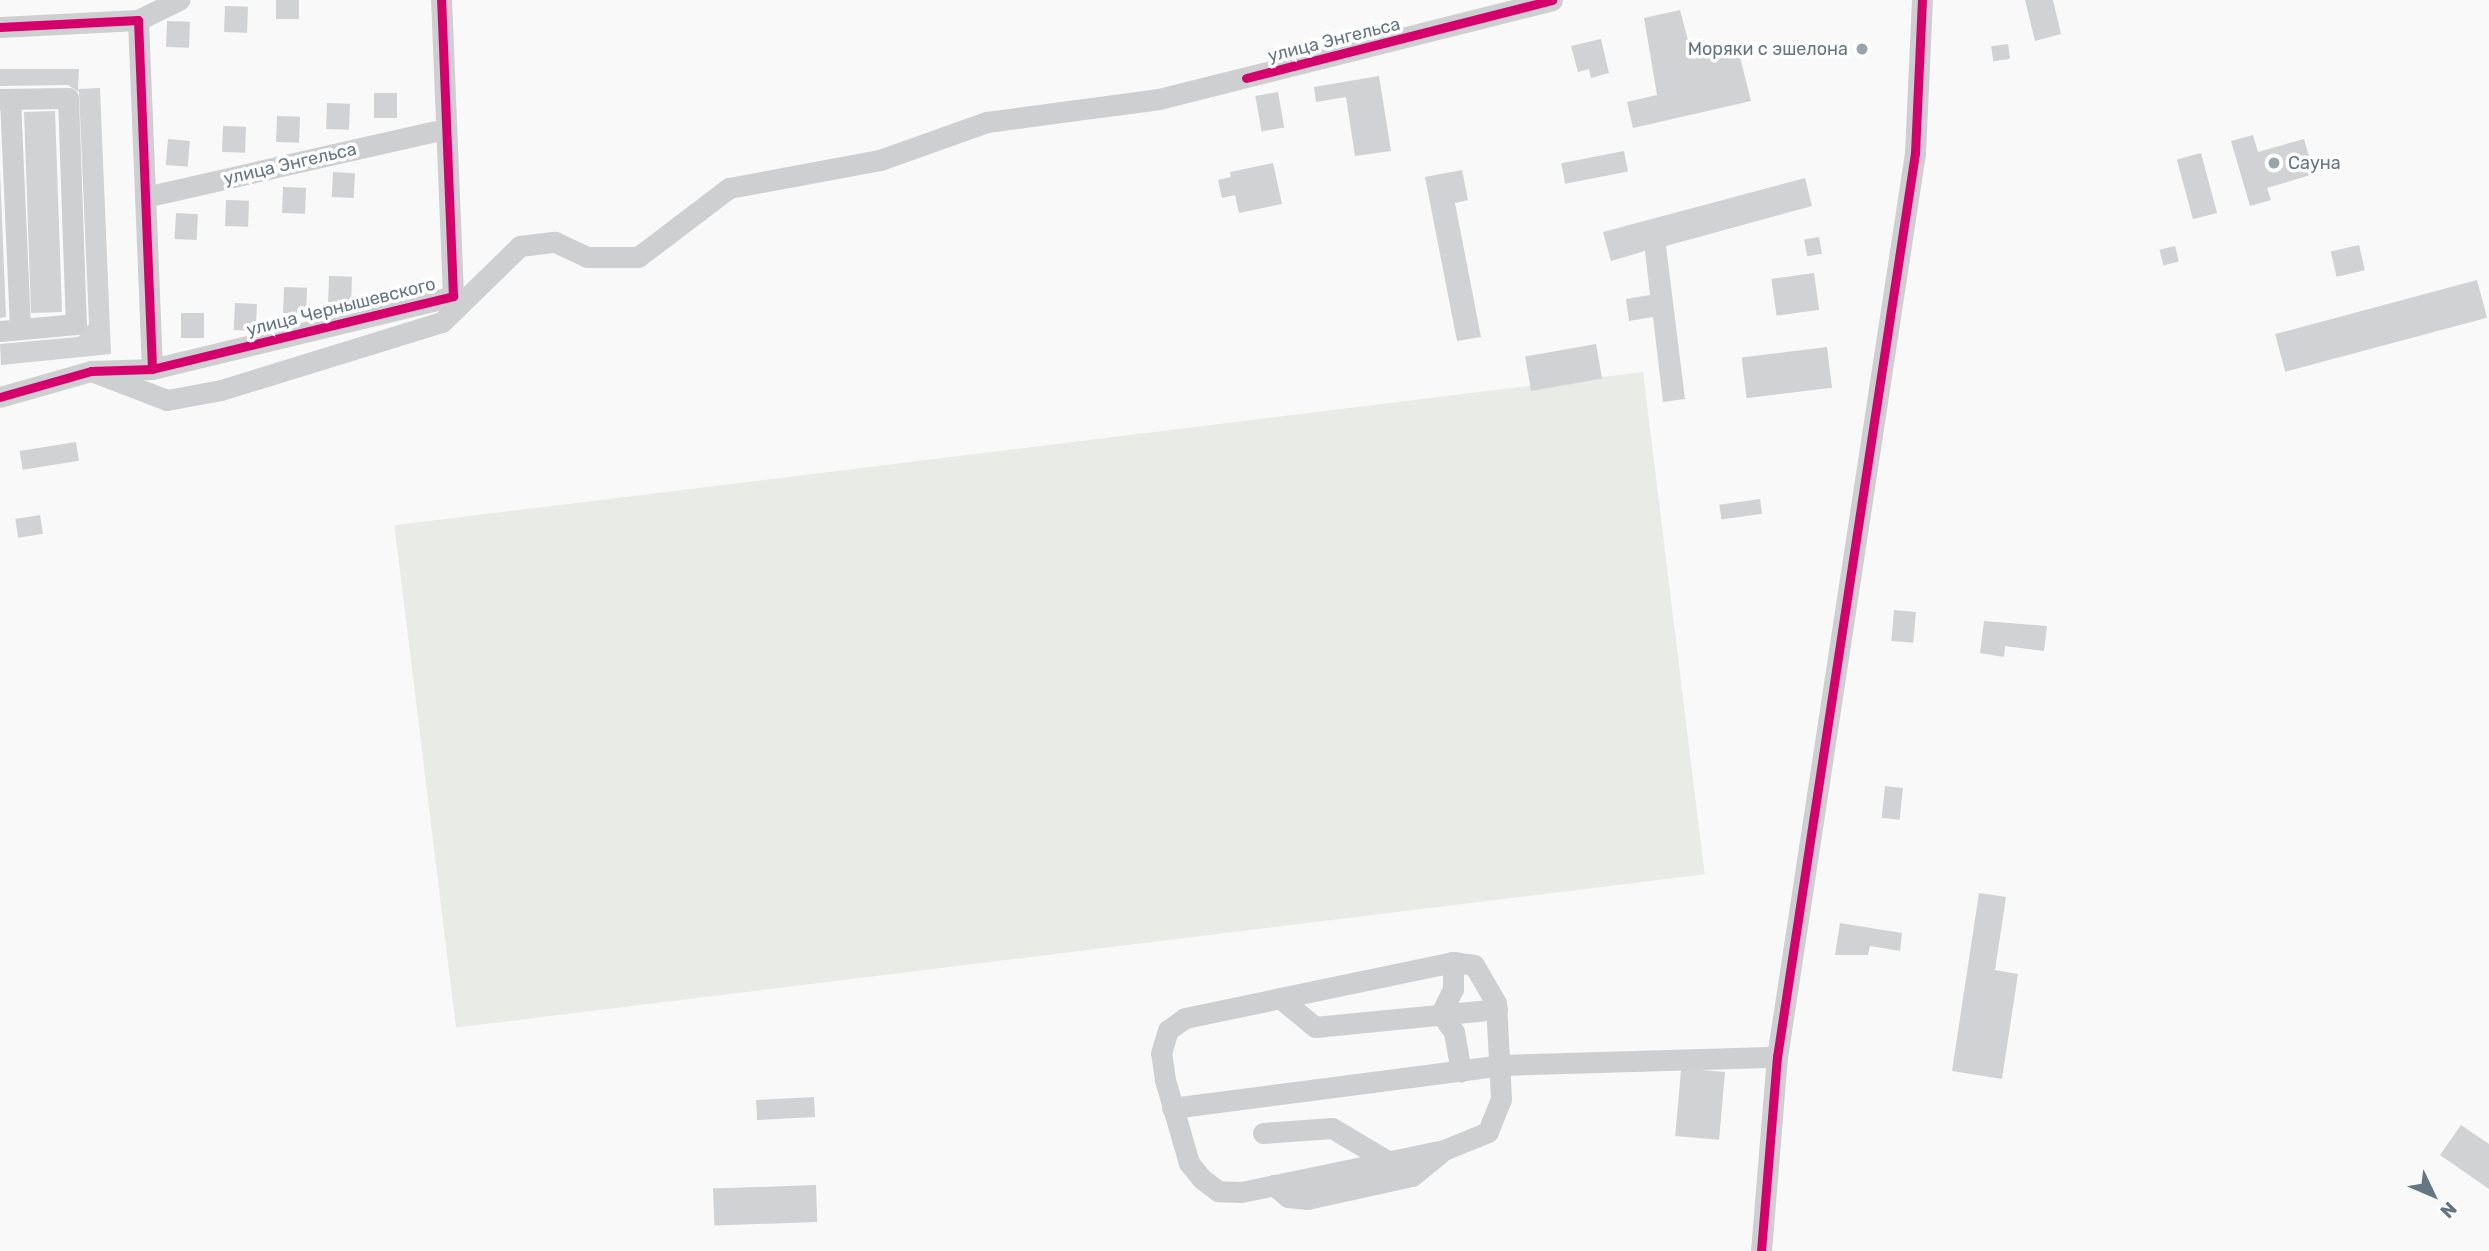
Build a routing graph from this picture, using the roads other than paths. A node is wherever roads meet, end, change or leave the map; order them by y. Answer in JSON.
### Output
{"nodes":[{"id":1,"x":178,"y":0,"type":"edge"},
{"id":2,"x":441,"y":0,"type":"edge"},
{"id":3,"x":1552,"y":0,"type":"edge"},
{"id":4,"x":1922,"y":0,"type":"edge"},
{"id":5,"x":138,"y":20,"type":"junction"},
{"id":6,"x":0,"y":27,"type":"edge"},
{"id":7,"x":5,"y":99,"type":"edge"},
{"id":8,"x":435,"y":131,"type":"dead end"},
{"id":9,"x":145,"y":197,"type":"junction"},
{"id":10,"x":10,"y":330,"type":"edge"},
{"id":11,"x":152,"y":369,"type":"junction"},
{"id":12,"x":91,"y":371,"type":"junction"},
{"id":13,"x":0,"y":397,"type":"edge"},
{"id":14,"x":1453,"y":962,"type":"junction"},
{"id":15,"x":1280,"y":998,"type":"junction"},
{"id":16,"x":1497,"y":1009,"type":"junction"},
{"id":17,"x":1441,"y":1014,"type":"junction"},
{"id":18,"x":1777,"y":1057,"type":"junction"},
{"id":19,"x":1501,"y":1066,"type":"junction"},
{"id":20,"x":1461,"y":1071,"type":"junction"},
{"id":21,"x":1172,"y":1108,"type":"junction"},
{"id":22,"x":1263,"y":1133,"type":"dead end"},
{"id":23,"x":1444,"y":1150,"type":"junction"},
{"id":24,"x":1389,"y":1162,"type":"junction"},
{"id":25,"x":1274,"y":1185,"type":"junction"},
{"id":26,"x":1760,"y":1251,"type":"edge"}],
"edges":[{"from":1,"to":5,"type":"street"},
{"from":2,"to":11,"type":"street","name":"улица Чернышевского"},
{"from":3,"to":12,"type":"street","name":"улица Энгельса"},
{"from":4,"to":18,"type":"street"},
{"from":5,"to":6,"type":"street"},
{"from":5,"to":9,"type":"street"},
{"from":7,"to":10,"type":"street"},
{"from":7,"to":10,"type":"street"},
{"from":8,"to":9,"type":"street","name":"улица Энгельса"},
{"from":9,"to":11,"type":"street"},
{"from":11,"to":12,"type":"street","name":"улица Чернышевского"},
{"from":12,"to":13,"type":"street"},
{"from":14,"to":15,"type":"street"},
{"from":14,"to":16,"type":"street"},
{"from":14,"to":17,"type":"street"},
{"from":15,"to":17,"type":"street"},
{"from":15,"to":21,"type":"street"},
{"from":16,"to":17,"type":"street"},
{"from":16,"to":19,"type":"street"},
{"from":17,"to":20,"type":"street"},
{"from":18,"to":19,"type":"street"},
{"from":18,"to":26,"type":"street"},
{"from":19,"to":20,"type":"street"},
{"from":19,"to":23,"type":"street"},
{"from":20,"to":21,"type":"street"},
{"from":21,"to":25,"type":"street"},
{"from":22,"to":24,"type":"street"},
{"from":23,"to":24,"type":"street"},
{"from":23,"to":25,"type":"street"},
{"from":24,"to":25,"type":"street"}]}
